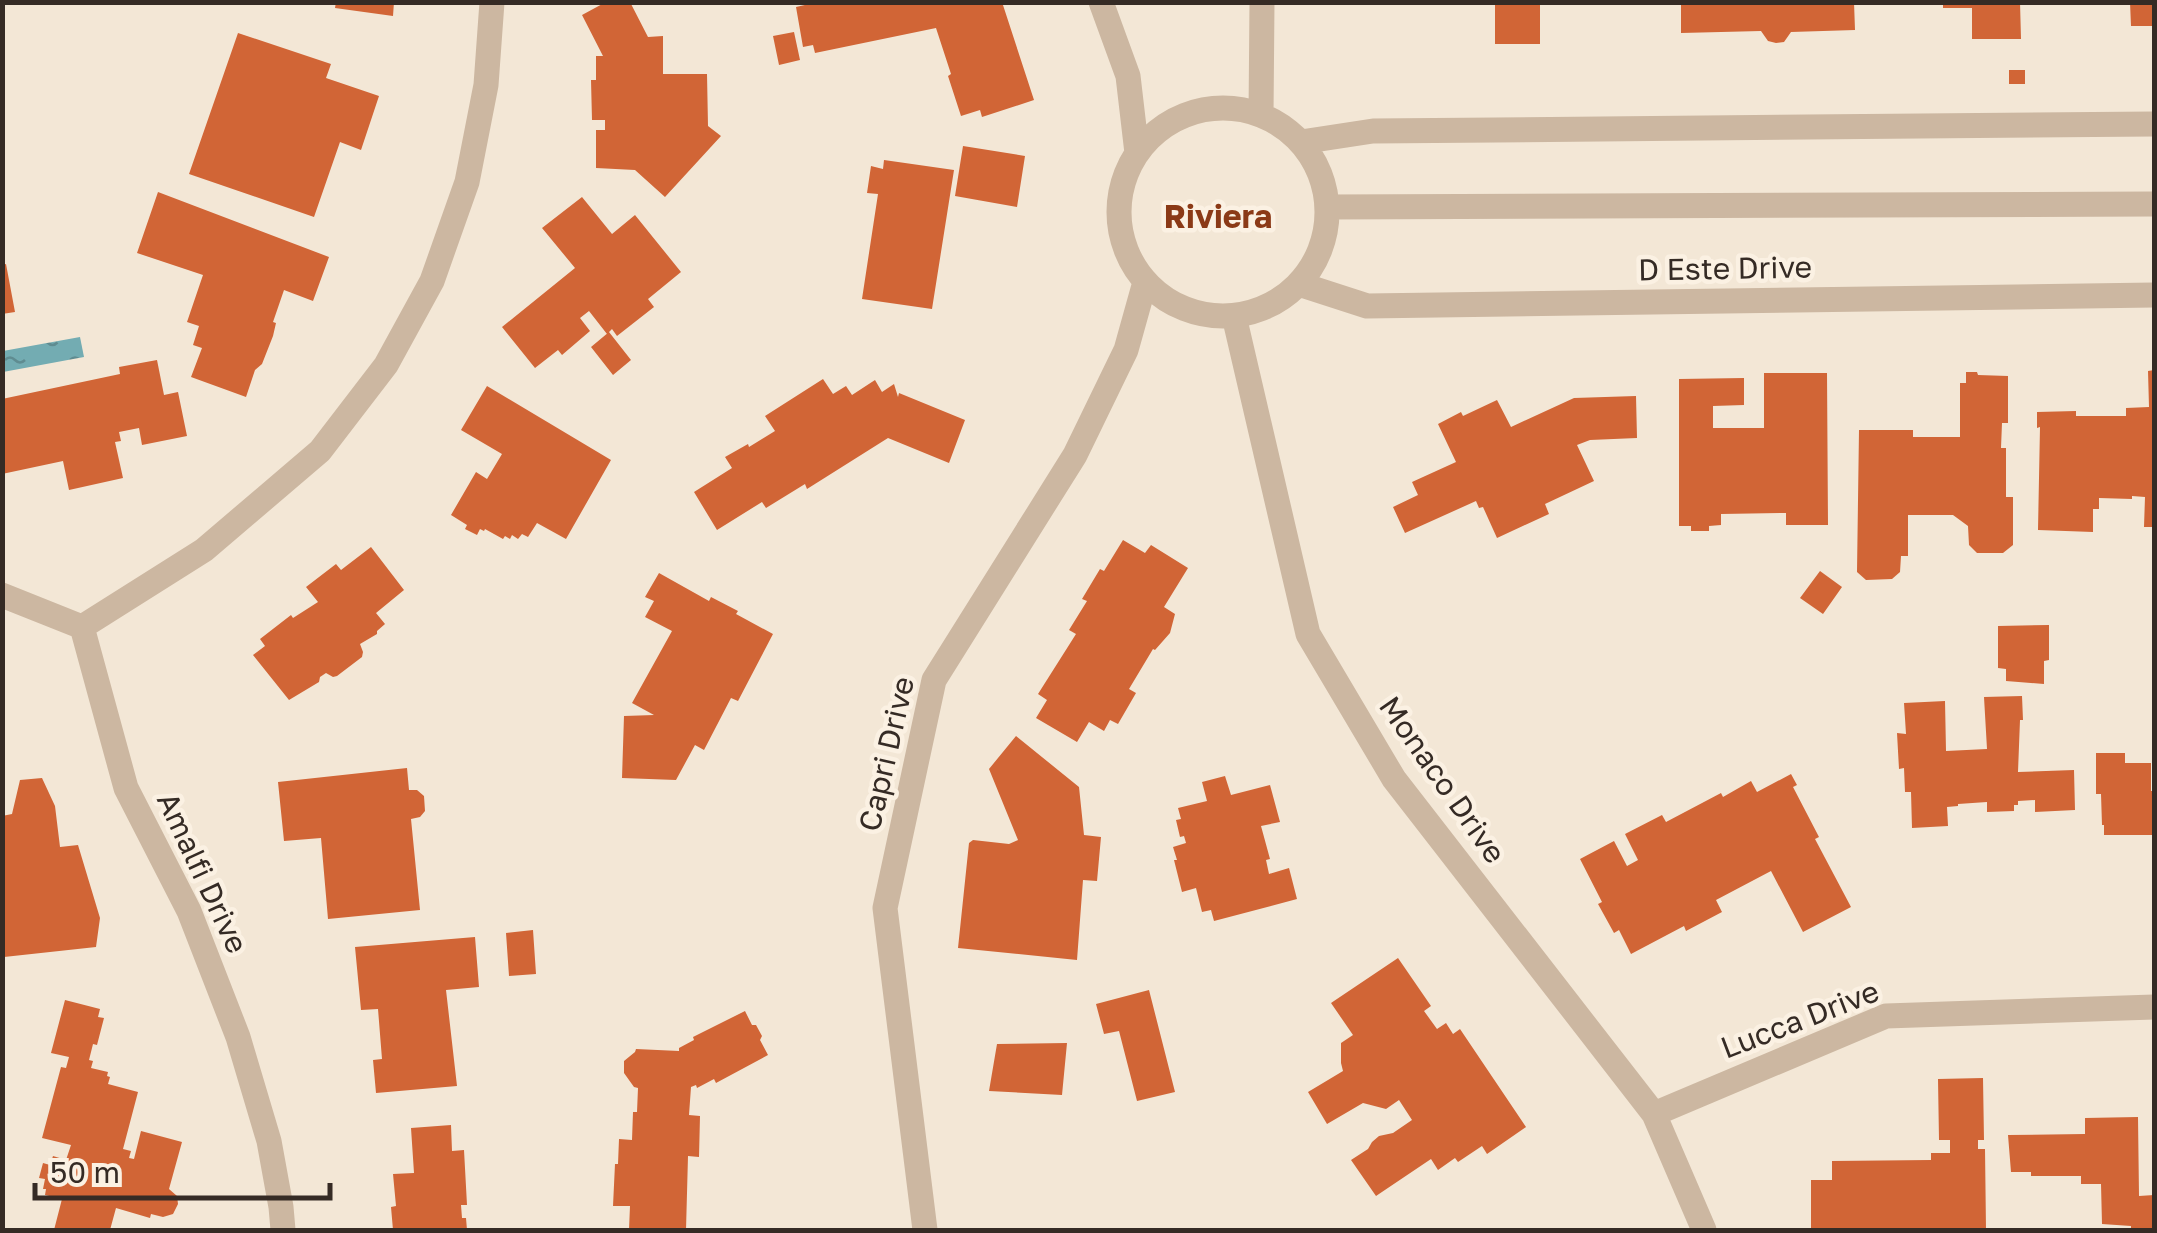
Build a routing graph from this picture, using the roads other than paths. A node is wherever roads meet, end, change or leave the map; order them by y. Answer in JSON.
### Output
{"nodes":[{"id":1,"x":492,"y":2,"type":"edge"},
{"id":2,"x":1101,"y":2,"type":"edge"},
{"id":3,"x":1262,"y":2,"type":"edge"},
{"id":4,"x":1261,"y":115,"type":"junction"},
{"id":5,"x":2154,"y":124,"type":"edge"},
{"id":6,"x":1300,"y":142,"type":"junction"},
{"id":7,"x":1137,"y":153,"type":"junction"},
{"id":8,"x":2154,"y":204,"type":"edge"},
{"id":9,"x":1328,"y":207,"type":"junction"},
{"id":10,"x":1145,"y":282,"type":"junction"},
{"id":11,"x":1299,"y":284,"type":"junction"},
{"id":12,"x":2154,"y":295,"type":"edge"},
{"id":13,"x":1234,"y":316,"type":"junction"},
{"id":14,"x":2,"y":595,"type":"edge"},
{"id":15,"x":82,"y":627,"type":"junction"},
{"id":16,"x":2154,"y":1007,"type":"edge"},
{"id":17,"x":1654,"y":1114,"type":"junction"},
{"id":18,"x":283,"y":1230,"type":"edge"},
{"id":19,"x":925,"y":1230,"type":"edge"},
{"id":20,"x":1704,"y":1230,"type":"edge"}],
"edges":[{"from":1,"to":15,"type":"street"},
{"from":2,"to":7,"type":"street"},
{"from":3,"to":4,"type":"street"},
{"from":4,"to":6,"type":"street"},
{"from":4,"to":7,"type":"street"},
{"from":5,"to":6,"type":"street"},
{"from":6,"to":9,"type":"street"},
{"from":7,"to":10,"type":"street"},
{"from":8,"to":9,"type":"street","name":"D Este Drive"},
{"from":9,"to":11,"type":"street"},
{"from":10,"to":13,"type":"street"},
{"from":10,"to":19,"type":"street","name":"Capri Drive"},
{"from":11,"to":12,"type":"street","name":"D Este Drive"},
{"from":11,"to":13,"type":"street"},
{"from":13,"to":17,"type":"street","name":"Monaco Drive"},
{"from":14,"to":15,"type":"street"},
{"from":15,"to":18,"type":"street","name":"Amalfi Drive"},
{"from":16,"to":17,"type":"street","name":"Lucca Drive"},
{"from":17,"to":20,"type":"street","name":"Monaco Drive"}]}
